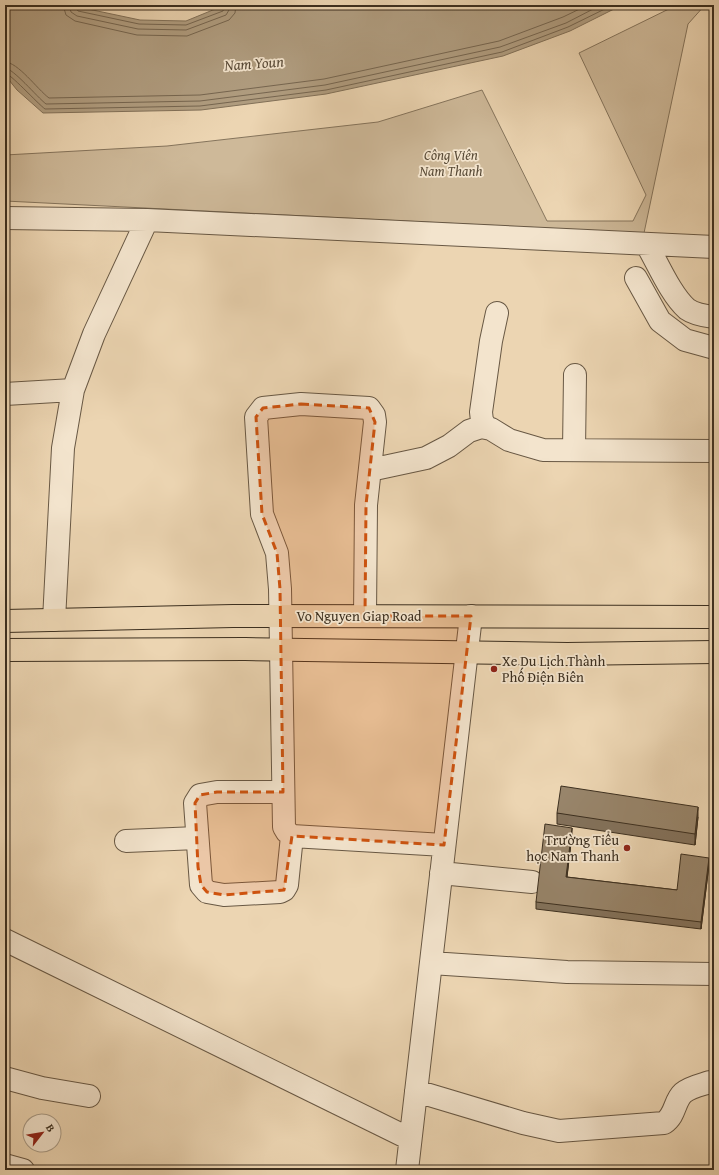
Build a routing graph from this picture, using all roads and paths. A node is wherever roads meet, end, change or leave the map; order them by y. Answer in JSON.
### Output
{"nodes":[{"id":1,"x":5,"y":218,"type":"edge"},
{"id":2,"x":147,"y":220,"type":"junction"},
{"id":3,"x":647,"y":245,"type":"junction"},
{"id":4,"x":714,"y":248,"type":"edge"},
{"id":5,"x":636,"y":278,"type":"dead end"},
{"id":6,"x":497,"y":313,"type":"dead end"},
{"id":7,"x":714,"y":317,"type":"edge"},
{"id":8,"x":714,"y":348,"type":"edge"},
{"id":9,"x":575,"y":374,"type":"dead end"},
{"id":10,"x":73,"y":390,"type":"junction"},
{"id":11,"x":5,"y":394,"type":"edge"},
{"id":12,"x":487,"y":428,"type":"junction"},
{"id":13,"x":574,"y":450,"type":"junction"},
{"id":14,"x":714,"y":451,"type":"edge"},
{"id":15,"x":370,"y":470,"type":"junction"},
{"id":16,"x":281,"y":616,"type":"junction"},
{"id":17,"x":365,"y":616,"type":"junction"},
{"id":18,"x":471,"y":616,"type":"junction"},
{"id":19,"x":714,"y":617,"type":"edge"},
{"id":20,"x":54,"y":620,"type":"junction"},
{"id":21,"x":5,"y":621,"type":"edge"},
{"id":22,"x":280,"y":649,"type":"junction"},
{"id":23,"x":5,"y":650,"type":"edge"},
{"id":24,"x":467,"y":652,"type":"junction"},
{"id":25,"x":714,"y":652,"type":"edge"},
{"id":26,"x":283,"y":792,"type":"junction"},
{"id":27,"x":292,"y":836,"type":"junction"},
{"id":28,"x":197,"y":838,"type":"junction"},
{"id":29,"x":126,"y":841,"type":"dead end"},
{"id":30,"x":444,"y":845,"type":"junction"},
{"id":31,"x":441,"y":873,"type":"junction"},
{"id":32,"x":532,"y":882,"type":"dead end"},
{"id":33,"x":5,"y":940,"type":"edge"},
{"id":34,"x":431,"y":963,"type":"junction"},
{"id":35,"x":714,"y":974,"type":"edge"},
{"id":36,"x":5,"y":1078,"type":"edge"},
{"id":37,"x":710,"y":1082,"type":"dead end"},
{"id":38,"x":416,"y":1090,"type":"junction"},
{"id":39,"x":89,"y":1096,"type":"dead end"},
{"id":40,"x":410,"y":1138,"type":"junction"},
{"id":41,"x":5,"y":1165,"type":"edge"},
{"id":42,"x":23,"y":1170,"type":"edge"},
{"id":43,"x":407,"y":1170,"type":"edge"}],
"edges":[{"from":1,"to":2,"type":"street"},
{"from":2,"to":3,"type":"street"},
{"from":2,"to":10,"type":"street"},
{"from":3,"to":4,"type":"street"},
{"from":3,"to":7,"type":"street"},
{"from":5,"to":8,"type":"street"},
{"from":6,"to":12,"type":"street"},
{"from":9,"to":13,"type":"street"},
{"from":10,"to":11,"type":"street"},
{"from":10,"to":20,"type":"street"},
{"from":12,"to":13,"type":"street"},
{"from":12,"to":15,"type":"street"},
{"from":13,"to":14,"type":"street"},
{"from":15,"to":16,"type":"street"},
{"from":15,"to":17,"type":"street"},
{"from":16,"to":17,"type":"highway","name":"Vo Nguyen Giap Road"},
{"from":16,"to":20,"type":"highway","name":"Vo Nguyen Giap Road"},
{"from":16,"to":22,"type":"street"},
{"from":17,"to":18,"type":"highway","name":"Vo Nguyen Giap Road"},
{"from":18,"to":19,"type":"highway","name":"Vo Nguyen Giap Road"},
{"from":18,"to":24,"type":"street"},
{"from":20,"to":21,"type":"highway","name":"Vo Nguyen Giap Road"},
{"from":22,"to":23,"type":"highway"},
{"from":22,"to":24,"type":"highway"},
{"from":22,"to":26,"type":"street"},
{"from":24,"to":25,"type":"highway"},
{"from":24,"to":30,"type":"street"},
{"from":26,"to":27,"type":"street"},
{"from":26,"to":28,"type":"street"},
{"from":27,"to":28,"type":"street"},
{"from":27,"to":30,"type":"street"},
{"from":28,"to":29,"type":"street"},
{"from":30,"to":31,"type":"street"},
{"from":31,"to":32,"type":"street"},
{"from":31,"to":34,"type":"street"},
{"from":33,"to":40,"type":"street"},
{"from":34,"to":35,"type":"street"},
{"from":34,"to":38,"type":"street"},
{"from":36,"to":39,"type":"street"},
{"from":37,"to":38,"type":"street"},
{"from":38,"to":40,"type":"street"},
{"from":40,"to":43,"type":"street"},
{"from":41,"to":42,"type":"street"}]}
